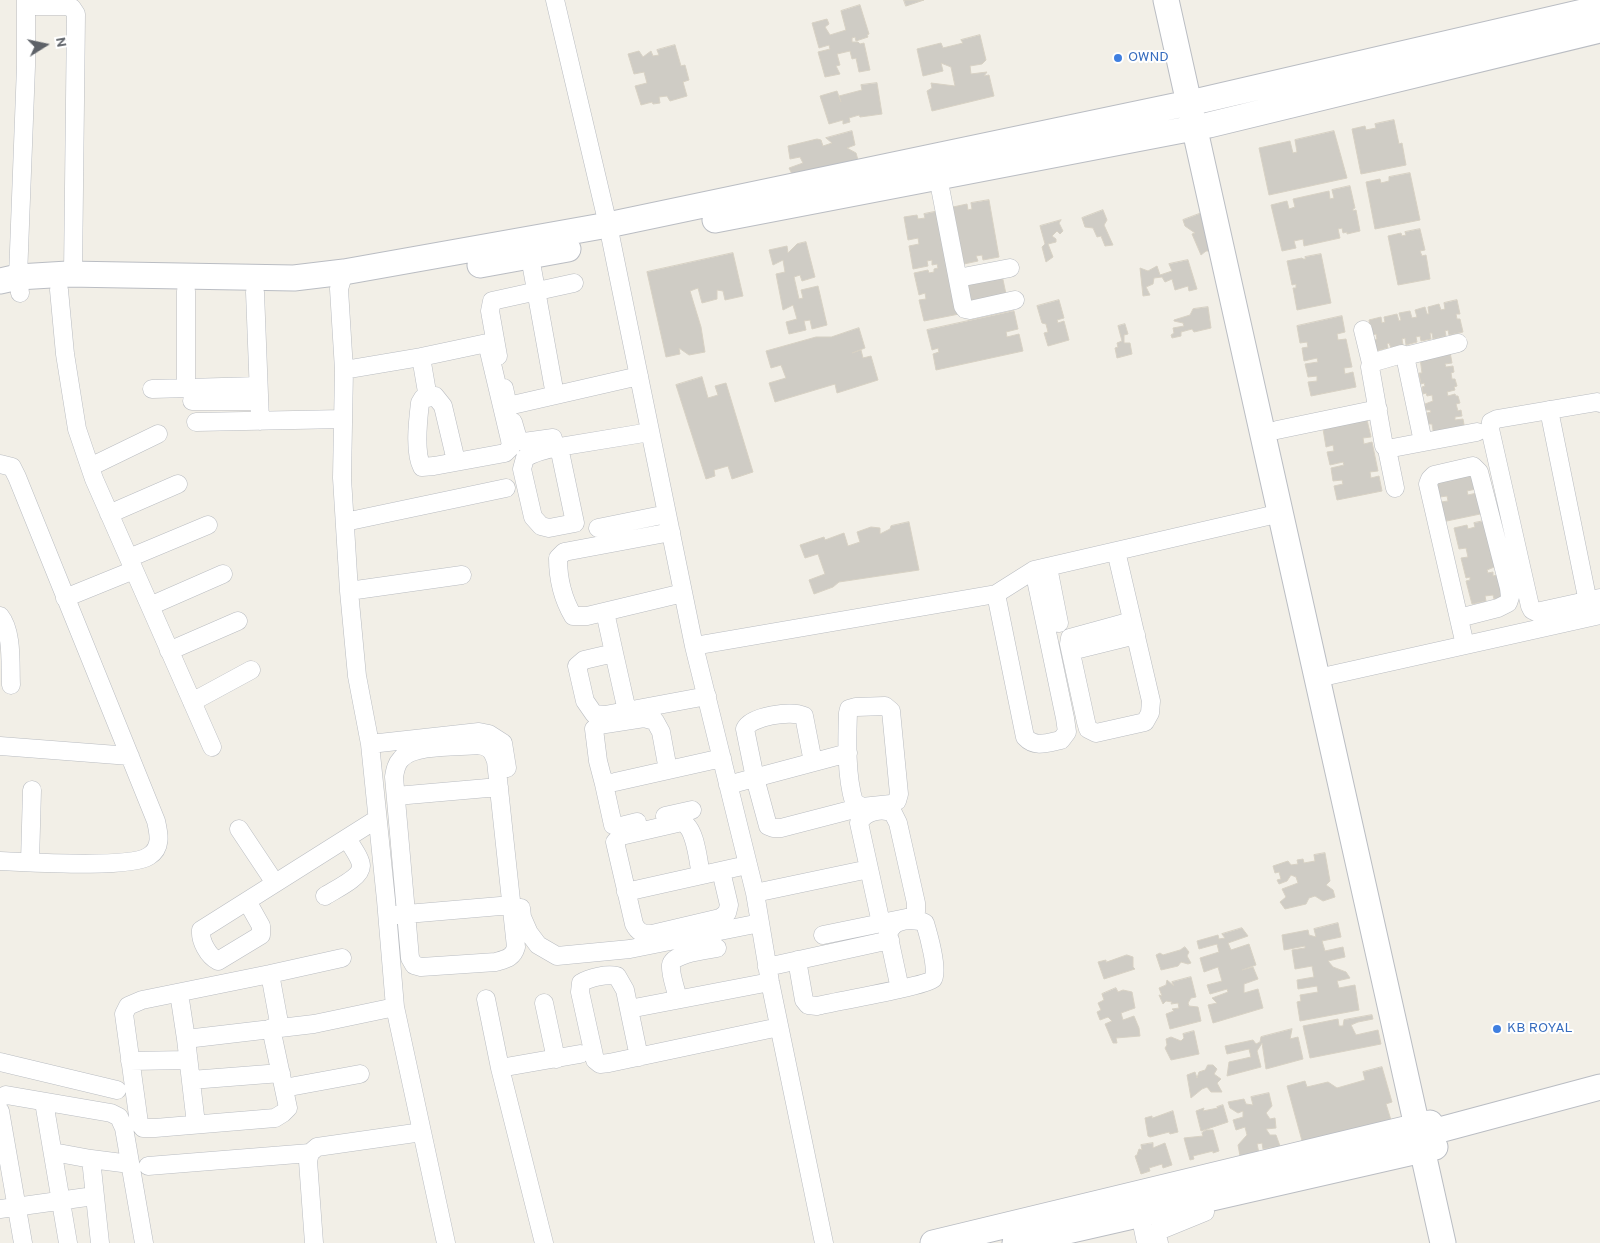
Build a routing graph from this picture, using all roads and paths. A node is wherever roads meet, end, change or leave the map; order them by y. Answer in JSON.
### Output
{"nodes":[{"id":1,"x":555,"y":0,"type":"edge"},
{"id":2,"x":1166,"y":0,"type":"edge"},
{"id":3,"x":1180,"y":0,"type":"edge"},
{"id":4,"x":26,"y":3,"type":"edge"},
{"id":5,"x":66,"y":3,"type":"edge"},
{"id":6,"x":1600,"y":8,"type":"edge"},
{"id":7,"x":1600,"y":30,"type":"edge"},
{"id":8,"x":1196,"y":101,"type":"junction"},
{"id":9,"x":1202,"y":126,"type":"junction"},
{"id":10,"x":938,"y":177,"type":"junction"},
{"id":11,"x":609,"y":232,"type":"junction"},
{"id":12,"x":530,"y":257,"type":"junction"},
{"id":13,"x":1010,"y":268,"type":"dead end"},
{"id":14,"x":958,"y":278,"type":"junction"},
{"id":15,"x":341,"y":281,"type":"junction"},
{"id":16,"x":66,"y":282,"type":"junction"},
{"id":17,"x":574,"y":283,"type":"dead end"},
{"id":18,"x":9,"y":287,"type":"edge"},
{"id":19,"x":536,"y":291,"type":"junction"},
{"id":20,"x":186,"y":292,"type":"junction"},
{"id":21,"x":255,"y":292,"type":"junction"},
{"id":22,"x":1015,"y":300,"type":"dead end"},
{"id":23,"x":481,"y":308,"type":"dead end"},
{"id":24,"x":1364,"y":330,"type":"dead end"},
{"id":25,"x":488,"y":342,"type":"junction"},
{"id":26,"x":1458,"y":343,"type":"dead end"},
{"id":27,"x":1405,"y":356,"type":"junction"},
{"id":28,"x":421,"y":357,"type":"junction"},
{"id":29,"x":1371,"y":363,"type":"junction"},
{"id":30,"x":344,"y":370,"type":"junction"},
{"id":31,"x":639,"y":376,"type":"junction"},
{"id":32,"x":152,"y":389,"type":"dead end"},
{"id":33,"x":258,"y":393,"type":"junction"},
{"id":34,"x":189,"y":395,"type":"junction"},
{"id":35,"x":555,"y":395,"type":"junction"},
{"id":36,"x":428,"y":398,"type":"junction"},
{"id":37,"x":1600,"y":403,"type":"edge"},
{"id":38,"x":508,"y":406,"type":"junction"},
{"id":39,"x":1378,"y":409,"type":"junction"},
{"id":40,"x":1549,"y":410,"type":"junction"},
{"id":41,"x":344,"y":419,"type":"junction"},
{"id":42,"x":260,"y":421,"type":"junction"},
{"id":43,"x":196,"y":422,"type":"dead end"},
{"id":44,"x":1277,"y":430,"type":"junction"},
{"id":45,"x":586,"y":432,"type":"dead end"},
{"id":46,"x":650,"y":432,"type":"junction"},
{"id":47,"x":1477,"y":432,"type":"dead end"},
{"id":48,"x":158,"y":434,"type":"dead end"},
{"id":49,"x":1421,"y":442,"type":"junction"},
{"id":50,"x":559,"y":447,"type":"junction"},
{"id":51,"x":1387,"y":449,"type":"junction"},
{"id":52,"x":456,"y":461,"type":"junction"},
{"id":53,"x":0,"y":464,"type":"edge"},
{"id":54,"x":90,"y":467,"type":"junction"},
{"id":55,"x":178,"y":484,"type":"dead end"},
{"id":56,"x":506,"y":488,"type":"dead end"},
{"id":57,"x":1395,"y":488,"type":"dead end"},
{"id":58,"x":1281,"y":513,"type":"junction"},
{"id":59,"x":110,"y":514,"type":"junction"},
{"id":60,"x":667,"y":514,"type":"junction"},
{"id":61,"x":346,"y":522,"type":"junction"},
{"id":62,"x":575,"y":523,"type":"junction"},
{"id":63,"x":208,"y":525,"type":"dead end"},
{"id":64,"x":598,"y":528,"type":"dead end"},
{"id":65,"x":671,"y":532,"type":"junction"},
{"id":66,"x":579,"y":541,"type":"dead end"},
{"id":67,"x":1116,"y":551,"type":"junction"},
{"id":68,"x":131,"y":564,"type":"junction"},
{"id":69,"x":1041,"y":569,"type":"junction"},
{"id":70,"x":223,"y":574,"type":"dead end"},
{"id":71,"x":462,"y":575,"type":"dead end"},
{"id":72,"x":349,"y":591,"type":"junction"},
{"id":73,"x":683,"y":593,"type":"junction"},
{"id":74,"x":996,"y":594,"type":"junction"},
{"id":75,"x":65,"y":598,"type":"junction"},
{"id":76,"x":150,"y":606,"type":"junction"},
{"id":77,"x":1595,"y":608,"type":"edge"},
{"id":78,"x":605,"y":612,"type":"junction"},
{"id":79,"x":0,"y":616,"type":"edge"},
{"id":80,"x":1459,"y":618,"type":"junction"},
{"id":81,"x":238,"y":621,"type":"dead end"},
{"id":82,"x":1060,"y":623,"type":"dead end"},
{"id":83,"x":1134,"y":628,"type":"junction"},
{"id":84,"x":1465,"y":645,"type":"junction"},
{"id":85,"x":694,"y":646,"type":"junction"},
{"id":86,"x":169,"y":652,"type":"junction"},
{"id":87,"x":614,"y":653,"type":"junction"},
{"id":88,"x":251,"y":670,"type":"dead end"},
{"id":89,"x":1325,"y":676,"type":"junction"},
{"id":90,"x":10,"y":685,"type":"dead end"},
{"id":91,"x":707,"y":696,"type":"junction"},
{"id":92,"x":192,"y":702,"type":"junction"},
{"id":93,"x":627,"y":711,"type":"junction"},
{"id":94,"x":370,"y":744,"type":"junction"},
{"id":95,"x":0,"y":746,"type":"edge"},
{"id":96,"x":212,"y":747,"type":"dead end"},
{"id":97,"x":848,"y":753,"type":"junction"},
{"id":98,"x":130,"y":756,"type":"junction"},
{"id":99,"x":722,"y":758,"type":"junction"},
{"id":100,"x":813,"y":762,"type":"junction"},
{"id":101,"x":668,"y":770,"type":"junction"},
{"id":102,"x":755,"y":778,"type":"junction"},
{"id":103,"x":604,"y":784,"type":"junction"},
{"id":104,"x":728,"y":785,"type":"junction"},
{"id":105,"x":499,"y":786,"type":"junction"},
{"id":106,"x":32,"y":790,"type":"dead end"},
{"id":107,"x":396,"y":796,"type":"junction"},
{"id":108,"x":862,"y":807,"type":"junction"},
{"id":109,"x":692,"y":810,"type":"dead end"},
{"id":110,"x":377,"y":819,"type":"junction"},
{"id":111,"x":239,"y":829,"type":"dead end"},
{"id":112,"x":346,"y":838,"type":"junction"},
{"id":113,"x":0,"y":861,"type":"edge"},
{"id":114,"x":30,"y":862,"type":"junction"},
{"id":115,"x":747,"y":865,"type":"junction"},
{"id":116,"x":869,"y":869,"type":"junction"},
{"id":117,"x":721,"y":871,"type":"junction"},
{"id":118,"x":701,"y":875,"type":"junction"},
{"id":119,"x":275,"y":883,"type":"junction"},
{"id":120,"x":626,"y":892,"type":"junction"},
{"id":121,"x":755,"y":893,"type":"junction"},
{"id":122,"x":325,"y":896,"type":"dead end"},
{"id":123,"x":246,"y":901,"type":"dead end"},
{"id":124,"x":512,"y":905,"type":"junction"},
{"id":125,"x":406,"y":914,"type":"junction"},
{"id":126,"x":387,"y":916,"type":"junction"},
{"id":127,"x":760,"y":923,"type":"junction"},
{"id":128,"x":881,"y":923,"type":"junction"},
{"id":129,"x":823,"y":935,"type":"dead end"},
{"id":130,"x":890,"y":940,"type":"junction"},
{"id":131,"x":717,"y":948,"type":"dead end"},
{"id":132,"x":342,"y":958,"type":"dead end"},
{"id":133,"x":797,"y":960,"type":"junction"},
{"id":134,"x":270,"y":974,"type":"junction"},
{"id":135,"x":768,"y":974,"type":"junction"},
{"id":136,"x":900,"y":989,"type":"junction"},
{"id":137,"x":179,"y":993,"type":"junction"},
{"id":138,"x":486,"y":999,"type":"dead end"},
{"id":139,"x":678,"y":999,"type":"junction"},
{"id":140,"x":544,"y":1004,"type":"dead end"},
{"id":141,"x":395,"y":1007,"type":"junction"},
{"id":142,"x":630,"y":1009,"type":"junction"},
{"id":143,"x":779,"y":1027,"type":"junction"},
{"id":144,"x":275,"y":1028,"type":"junction"},
{"id":145,"x":186,"y":1039,"type":"junction"},
{"id":146,"x":580,"y":1054,"type":"dead end"},
{"id":147,"x":639,"y":1057,"type":"junction"},
{"id":148,"x":556,"y":1059,"type":"junction"},
{"id":149,"x":130,"y":1060,"type":"junction"},
{"id":150,"x":188,"y":1060,"type":"junction"},
{"id":151,"x":0,"y":1062,"type":"edge"},
{"id":152,"x":500,"y":1068,"type":"junction"},
{"id":153,"x":360,"y":1074,"type":"dead end"},
{"id":154,"x":191,"y":1080,"type":"junction"},
{"id":155,"x":282,"y":1081,"type":"junction"},
{"id":156,"x":1600,"y":1086,"type":"edge"},
{"id":157,"x":117,"y":1090,"type":"dead end"},
{"id":158,"x":0,"y":1098,"type":"edge"},
{"id":159,"x":44,"y":1102,"type":"junction"},
{"id":160,"x":0,"y":1111,"type":"edge"},
{"id":161,"x":196,"y":1124,"type":"junction"},
{"id":162,"x":422,"y":1132,"type":"junction"},
{"id":163,"x":1428,"y":1136,"type":"junction"},
{"id":164,"x":53,"y":1152,"type":"junction"},
{"id":165,"x":310,"y":1153,"type":"junction"},
{"id":166,"x":91,"y":1159,"type":"junction"},
{"id":167,"x":130,"y":1164,"type":"junction"},
{"id":168,"x":148,"y":1166,"type":"dead end"},
{"id":169,"x":94,"y":1196,"type":"junction"},
{"id":170,"x":61,"y":1201,"type":"junction"},
{"id":171,"x":8,"y":1208,"type":"edge"},
{"id":172,"x":1149,"y":1234,"type":"edge"},
{"id":173,"x":22,"y":1243,"type":"edge"},
{"id":174,"x":68,"y":1243,"type":"edge"},
{"id":175,"x":100,"y":1243,"type":"edge"},
{"id":176,"x":144,"y":1243,"type":"edge"},
{"id":177,"x":314,"y":1243,"type":"edge"},
{"id":178,"x":446,"y":1243,"type":"edge"},
{"id":179,"x":544,"y":1243,"type":"edge"},
{"id":180,"x":824,"y":1243,"type":"edge"},
{"id":181,"x":933,"y":1243,"type":"edge"},
{"id":182,"x":1015,"y":1243,"type":"edge"},
{"id":183,"x":1443,"y":1243,"type":"edge"},
{"id":184,"x":1456,"y":1243,"type":"edge"}],
"edges":[{"from":1,"to":11,"type":"street"},
{"from":2,"to":8,"type":"street"},
{"from":3,"to":8,"type":"street"},
{"from":4,"to":5,"type":"street"},
{"from":4,"to":18,"type":"street"},
{"from":5,"to":16,"type":"street"},
{"from":6,"to":8,"type":"street"},
{"from":7,"to":9,"type":"street"},
{"from":8,"to":9,"type":"street"},
{"from":8,"to":11,"type":"street"},
{"from":9,"to":10,"type":"street"},
{"from":9,"to":44,"type":"street"},
{"from":9,"to":58,"type":"street"},
{"from":10,"to":11,"type":"street"},
{"from":10,"to":14,"type":"street"},
{"from":11,"to":12,"type":"street"},
{"from":11,"to":15,"type":"street"},
{"from":11,"to":31,"type":"street"},
{"from":12,"to":15,"type":"street"},
{"from":12,"to":19,"type":"street"},
{"from":13,"to":14,"type":"street"},
{"from":14,"to":22,"type":"street"},
{"from":15,"to":16,"type":"street"},
{"from":15,"to":21,"type":"street"},
{"from":15,"to":30,"type":"street"},
{"from":16,"to":18,"type":"street"},
{"from":16,"to":20,"type":"street"},
{"from":16,"to":54,"type":"street"},
{"from":17,"to":19,"type":"street"},
{"from":19,"to":35,"type":"street"},
{"from":19,"to":38,"type":"street"},
{"from":20,"to":21,"type":"street"},
{"from":20,"to":34,"type":"street"},
{"from":21,"to":33,"type":"street"},
{"from":23,"to":25,"type":"street"},
{"from":24,"to":29,"type":"street"},
{"from":25,"to":28,"type":"street"},
{"from":25,"to":52,"type":"street"},
{"from":26,"to":27,"type":"street"},
{"from":27,"to":29,"type":"street"},
{"from":27,"to":49,"type":"street"},
{"from":28,"to":30,"type":"street"},
{"from":28,"to":36,"type":"street"},
{"from":29,"to":39,"type":"street"},
{"from":30,"to":41,"type":"street"},
{"from":31,"to":35,"type":"street"},
{"from":31,"to":46,"type":"street"},
{"from":32,"to":34,"type":"street"},
{"from":33,"to":34,"type":"street"},
{"from":33,"to":42,"type":"street"},
{"from":35,"to":38,"type":"street"},
{"from":36,"to":52,"type":"street"},
{"from":36,"to":52,"type":"street"},
{"from":37,"to":40,"type":"street"},
{"from":38,"to":45,"type":"street"},
{"from":39,"to":44,"type":"street"},
{"from":39,"to":51,"type":"street"},
{"from":40,"to":77,"type":"street"},
{"from":40,"to":77,"type":"street"},
{"from":41,"to":42,"type":"street"},
{"from":41,"to":61,"type":"street"},
{"from":42,"to":43,"type":"street"},
{"from":44,"to":89,"type":"street"},
{"from":46,"to":50,"type":"street"},
{"from":46,"to":60,"type":"street"},
{"from":47,"to":49,"type":"street"},
{"from":48,"to":54,"type":"street"},
{"from":49,"to":51,"type":"street"},
{"from":50,"to":62,"type":"street"},
{"from":50,"to":62,"type":"street"},
{"from":51,"to":57,"type":"street"},
{"from":53,"to":75,"type":"street"},
{"from":54,"to":59,"type":"street"},
{"from":55,"to":59,"type":"street"},
{"from":56,"to":61,"type":"street"},
{"from":58,"to":67,"type":"street"},
{"from":58,"to":89,"type":"street"},
{"from":59,"to":68,"type":"street"},
{"from":60,"to":64,"type":"street"},
{"from":60,"to":65,"type":"street"},
{"from":61,"to":72,"type":"street"},
{"from":62,"to":66,"type":"street"},
{"from":63,"to":68,"type":"street"},
{"from":65,"to":73,"type":"street"},
{"from":65,"to":78,"type":"street"},
{"from":67,"to":69,"type":"street"},
{"from":67,"to":83,"type":"street"},
{"from":68,"to":75,"type":"street"},
{"from":68,"to":76,"type":"street"},
{"from":69,"to":74,"type":"street"},
{"from":69,"to":74,"type":"street"},
{"from":69,"to":82,"type":"street"},
{"from":70,"to":76,"type":"street"},
{"from":71,"to":72,"type":"street"},
{"from":72,"to":94,"type":"street"},
{"from":73,"to":78,"type":"street"},
{"from":73,"to":85,"type":"street"},
{"from":74,"to":85,"type":"street"},
{"from":75,"to":98,"type":"street"},
{"from":76,"to":86,"type":"street"},
{"from":77,"to":84,"type":"street"},
{"from":78,"to":87,"type":"street"},
{"from":79,"to":90,"type":"street"},
{"from":80,"to":80,"type":"street"},
{"from":80,"to":84,"type":"street"},
{"from":81,"to":86,"type":"street"},
{"from":83,"to":83,"type":"street"},
{"from":84,"to":89,"type":"street"},
{"from":85,"to":91,"type":"street"},
{"from":86,"to":92,"type":"street"},
{"from":87,"to":93,"type":"street"},
{"from":87,"to":93,"type":"street"},
{"from":88,"to":92,"type":"street"},
{"from":89,"to":163,"type":"street"},
{"from":91,"to":93,"type":"street"},
{"from":91,"to":99,"type":"street"},
{"from":92,"to":96,"type":"street"},
{"from":94,"to":110,"type":"street"},
{"from":94,"to":127,"type":"street"},
{"from":95,"to":98,"type":"street"},
{"from":97,"to":100,"type":"street"},
{"from":97,"to":108,"type":"street"},
{"from":97,"to":108,"type":"street"},
{"from":98,"to":114,"type":"street"},
{"from":99,"to":101,"type":"street"},
{"from":99,"to":104,"type":"street"},
{"from":100,"to":102,"type":"street"},
{"from":100,"to":102,"type":"street"},
{"from":101,"to":103,"type":"street"},
{"from":101,"to":103,"type":"street"},
{"from":102,"to":104,"type":"street"},
{"from":102,"to":108,"type":"street"},
{"from":103,"to":109,"type":"street"},
{"from":104,"to":115,"type":"street"},
{"from":105,"to":107,"type":"street"},
{"from":105,"to":107,"type":"street"},
{"from":105,"to":124,"type":"street"},
{"from":106,"to":114,"type":"street"},
{"from":107,"to":125,"type":"street"},
{"from":110,"to":112,"type":"street"},
{"from":110,"to":126,"type":"street"},
{"from":111,"to":119,"type":"street"},
{"from":112,"to":119,"type":"street"},
{"from":112,"to":122,"type":"street"},
{"from":113,"to":114,"type":"street"},
{"from":115,"to":117,"type":"street"},
{"from":115,"to":121,"type":"street"},
{"from":116,"to":121,"type":"street"},
{"from":116,"to":128,"type":"street"},
{"from":116,"to":128,"type":"street"},
{"from":117,"to":118,"type":"street"},
{"from":117,"to":120,"type":"street"},
{"from":118,"to":120,"type":"street"},
{"from":118,"to":120,"type":"street"},
{"from":119,"to":123,"type":"street"},
{"from":121,"to":127,"type":"street"},
{"from":124,"to":125,"type":"street"},
{"from":124,"to":125,"type":"street"},
{"from":125,"to":126,"type":"street"},
{"from":126,"to":141,"type":"street"},
{"from":127,"to":135,"type":"street"},
{"from":128,"to":129,"type":"street"},
{"from":130,"to":133,"type":"street"},
{"from":130,"to":136,"type":"street"},
{"from":130,"to":136,"type":"street"},
{"from":131,"to":139,"type":"street"},
{"from":132,"to":134,"type":"street"},
{"from":133,"to":135,"type":"street"},
{"from":133,"to":136,"type":"street"},
{"from":134,"to":137,"type":"street"},
{"from":134,"to":144,"type":"street"},
{"from":135,"to":139,"type":"street"},
{"from":135,"to":143,"type":"street"},
{"from":137,"to":145,"type":"street"},
{"from":137,"to":149,"type":"street"},
{"from":138,"to":152,"type":"street"},
{"from":139,"to":142,"type":"street"},
{"from":140,"to":148,"type":"street"},
{"from":141,"to":144,"type":"street"},
{"from":141,"to":162,"type":"street"},
{"from":142,"to":147,"type":"street"},
{"from":142,"to":147,"type":"street"},
{"from":143,"to":147,"type":"street"},
{"from":143,"to":180,"type":"street"},
{"from":144,"to":145,"type":"street"},
{"from":144,"to":155,"type":"street"},
{"from":145,"to":150,"type":"street"},
{"from":146,"to":148,"type":"street"},
{"from":148,"to":152,"type":"street"},
{"from":149,"to":150,"type":"street"},
{"from":149,"to":161,"type":"street"},
{"from":150,"to":154,"type":"street"},
{"from":151,"to":157,"type":"street"},
{"from":152,"to":179,"type":"street"},
{"from":153,"to":155,"type":"street"},
{"from":154,"to":155,"type":"street"},
{"from":154,"to":161,"type":"street"},
{"from":155,"to":161,"type":"street"},
{"from":156,"to":163,"type":"street"},
{"from":158,"to":159,"type":"street"},
{"from":159,"to":164,"type":"street"},
{"from":159,"to":167,"type":"street"},
{"from":160,"to":171,"type":"street"},
{"from":162,"to":165,"type":"street"},
{"from":162,"to":178,"type":"street"},
{"from":163,"to":172,"type":"street"},
{"from":163,"to":181,"type":"street"},
{"from":163,"to":183,"type":"street"},
{"from":163,"to":184,"type":"street"},
{"from":164,"to":166,"type":"street"},
{"from":164,"to":170,"type":"street"},
{"from":165,"to":168,"type":"street"},
{"from":165,"to":177,"type":"street"},
{"from":166,"to":167,"type":"street"},
{"from":166,"to":169,"type":"street"},
{"from":167,"to":176,"type":"street"},
{"from":169,"to":170,"type":"street"},
{"from":169,"to":175,"type":"street"},
{"from":170,"to":171,"type":"street"},
{"from":170,"to":174,"type":"street"},
{"from":171,"to":173,"type":"street"},
{"from":172,"to":182,"type":"street"}]}
